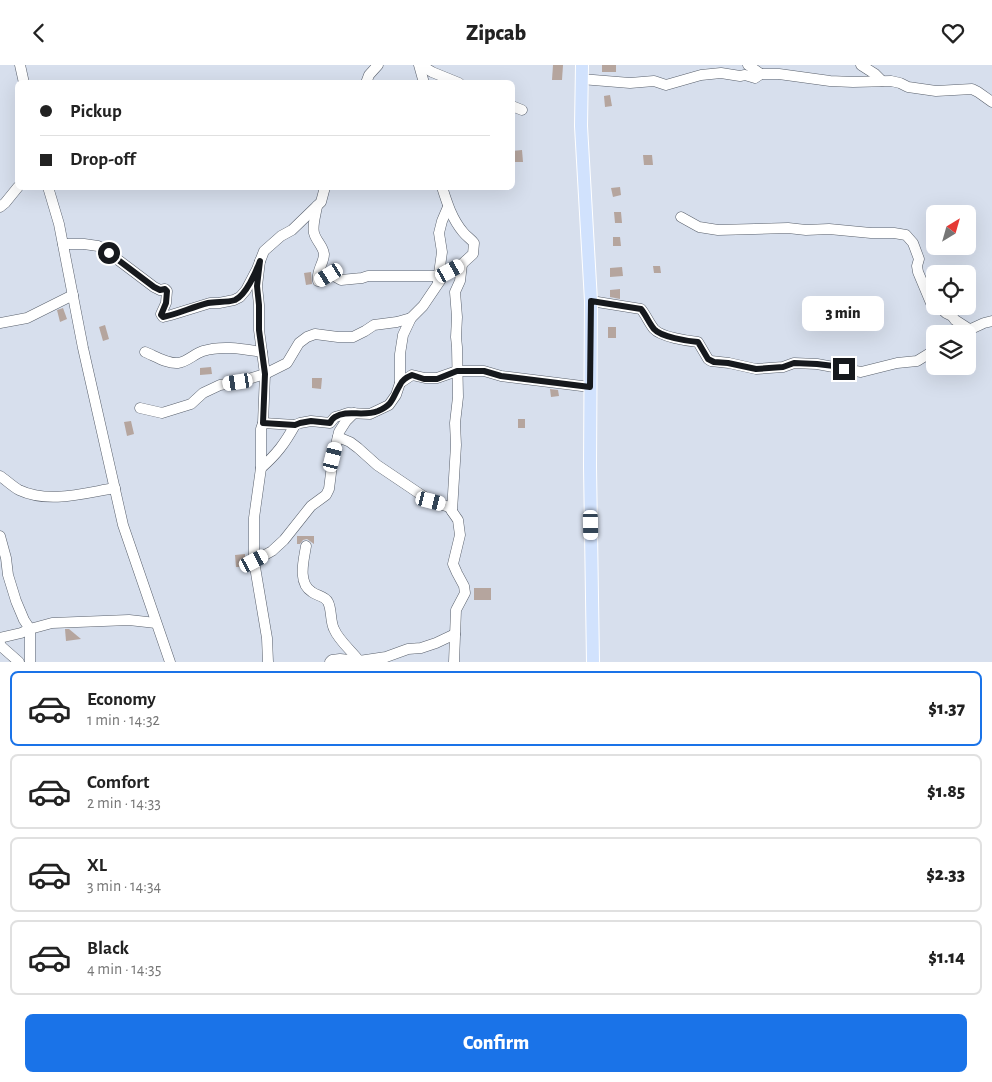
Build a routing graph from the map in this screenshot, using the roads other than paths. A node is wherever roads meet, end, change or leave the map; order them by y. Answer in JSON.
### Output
{"nodes":[{"id":1,"x":20,"y":65,"type":"edge"},
{"id":2,"x":378,"y":65,"type":"edge"},
{"id":3,"x":420,"y":65,"type":"edge"},
{"id":4,"x":582,"y":65,"type":"edge"},
{"id":5,"x":748,"y":65,"type":"edge"},
{"id":6,"x":861,"y":65,"type":"edge"},
{"id":7,"x":761,"y":74,"type":"junction"},
{"id":8,"x":582,"y":79,"type":"junction"},
{"id":9,"x":23,"y":80,"type":"edge"},
{"id":10,"x":367,"y":80,"type":"edge"},
{"id":11,"x":423,"y":80,"type":"edge"},
{"id":12,"x":452,"y":80,"type":"edge"},
{"id":13,"x":882,"y":81,"type":"junction"},
{"id":14,"x":992,"y":102,"type":"edge"},
{"id":15,"x":16,"y":190,"type":"edge"},
{"id":16,"x":49,"y":190,"type":"edge"},
{"id":17,"x":324,"y":190,"type":"edge"},
{"id":18,"x":443,"y":190,"type":"edge"},
{"id":19,"x":317,"y":205,"type":"junction"},
{"id":20,"x":0,"y":207,"type":"edge"},
{"id":21,"x":448,"y":207,"type":"junction"},
{"id":22,"x":681,"y":217,"type":"dead end"},
{"id":23,"x":63,"y":244,"type":"junction"},
{"id":24,"x":260,"y":261,"type":"junction"},
{"id":25,"x":462,"y":264,"type":"junction"},
{"id":26,"x":438,"y":280,"type":"junction"},
{"id":27,"x":926,"y":291,"type":"edge"},
{"id":28,"x":72,"y":295,"type":"junction"},
{"id":29,"x":591,"y":301,"type":"junction"},
{"id":30,"x":952,"y":315,"type":"edge"},
{"id":31,"x":411,"y":318,"type":"junction"},
{"id":32,"x":992,"y":321,"type":"edge"},
{"id":33,"x":0,"y":323,"type":"edge"},
{"id":34,"x":960,"y":325,"type":"edge"},
{"id":35,"x":976,"y":326,"type":"edge"},
{"id":36,"x":144,"y":352,"type":"dead end"},
{"id":37,"x":262,"y":352,"type":"junction"},
{"id":38,"x":926,"y":356,"type":"edge"},
{"id":39,"x":457,"y":371,"type":"junction"},
{"id":40,"x":265,"y":374,"type":"junction"},
{"id":41,"x":400,"y":383,"type":"junction"},
{"id":42,"x":590,"y":387,"type":"junction"},
{"id":43,"x":140,"y":408,"type":"dead end"},
{"id":44,"x":354,"y":413,"type":"junction"},
{"id":45,"x":263,"y":423,"type":"junction"},
{"id":46,"x":295,"y":425,"type":"junction"},
{"id":47,"x":338,"y":437,"type":"junction"},
{"id":48,"x":261,"y":468,"type":"junction"},
{"id":49,"x":0,"y":476,"type":"edge"},
{"id":50,"x":115,"y":488,"type":"junction"},
{"id":51,"x":452,"y":511,"type":"junction"},
{"id":52,"x":0,"y":536,"type":"edge"},
{"id":53,"x":306,"y":545,"type":"dead end"},
{"id":54,"x":254,"y":561,"type":"junction"},
{"id":55,"x":156,"y":623,"type":"junction"},
{"id":56,"x":30,"y":629,"type":"junction"},
{"id":57,"x":455,"y":635,"type":"junction"},
{"id":58,"x":0,"y":638,"type":"edge"},
{"id":59,"x":0,"y":644,"type":"edge"},
{"id":60,"x":360,"y":661,"type":"edge"},
{"id":61,"x":19,"y":662,"type":"edge"},
{"id":62,"x":30,"y":662,"type":"edge"},
{"id":63,"x":170,"y":662,"type":"edge"},
{"id":64,"x":268,"y":662,"type":"edge"},
{"id":65,"x":330,"y":662,"type":"edge"},
{"id":66,"x":454,"y":662,"type":"edge"},
{"id":67,"x":594,"y":662,"type":"edge"}],
"edges":[{"from":1,"to":9,"type":"street"},
{"from":2,"to":10,"type":"street"},
{"from":3,"to":11,"type":"street"},
{"from":3,"to":12,"type":"street"},
{"from":4,"to":8,"type":"main road"},
{"from":5,"to":7,"type":"street"},
{"from":6,"to":13,"type":"street"},
{"from":7,"to":8,"type":"street"},
{"from":7,"to":13,"type":"street"},
{"from":8,"to":29,"type":"main road"},
{"from":13,"to":14,"type":"street"},
{"from":15,"to":20,"type":"street"},
{"from":16,"to":23,"type":"street"},
{"from":17,"to":19,"type":"street"},
{"from":18,"to":21,"type":"street"},
{"from":19,"to":24,"type":"street"},
{"from":19,"to":26,"type":"street"},
{"from":21,"to":25,"type":"street"},
{"from":21,"to":26,"type":"street"},
{"from":22,"to":27,"type":"street"},
{"from":23,"to":24,"type":"street"},
{"from":23,"to":28,"type":"street"},
{"from":24,"to":37,"type":"street"},
{"from":25,"to":26,"type":"street"},
{"from":25,"to":39,"type":"street"},
{"from":26,"to":31,"type":"street"},
{"from":28,"to":33,"type":"street"},
{"from":28,"to":50,"type":"street"},
{"from":29,"to":38,"type":"street"},
{"from":29,"to":42,"type":"main road"},
{"from":30,"to":34,"type":"street"},
{"from":31,"to":40,"type":"street"},
{"from":31,"to":41,"type":"street"},
{"from":32,"to":35,"type":"street"},
{"from":36,"to":37,"type":"street"},
{"from":37,"to":40,"type":"street"},
{"from":39,"to":41,"type":"street"},
{"from":39,"to":42,"type":"street"},
{"from":39,"to":51,"type":"street"},
{"from":40,"to":43,"type":"street"},
{"from":40,"to":45,"type":"street"},
{"from":41,"to":44,"type":"street"},
{"from":42,"to":67,"type":"main road"},
{"from":44,"to":46,"type":"street"},
{"from":44,"to":47,"type":"street"},
{"from":45,"to":46,"type":"street"},
{"from":45,"to":48,"type":"street"},
{"from":46,"to":48,"type":"street"},
{"from":47,"to":51,"type":"street"},
{"from":47,"to":54,"type":"street"},
{"from":48,"to":54,"type":"street"},
{"from":49,"to":50,"type":"street"},
{"from":50,"to":55,"type":"street"},
{"from":51,"to":57,"type":"street"},
{"from":52,"to":56,"type":"street"},
{"from":53,"to":60,"type":"street"},
{"from":54,"to":64,"type":"street"},
{"from":55,"to":56,"type":"street"},
{"from":55,"to":63,"type":"street"},
{"from":56,"to":58,"type":"street"},
{"from":56,"to":62,"type":"street"},
{"from":57,"to":60,"type":"street"},
{"from":57,"to":66,"type":"street"},
{"from":59,"to":61,"type":"street"},
{"from":60,"to":65,"type":"street"}]}
